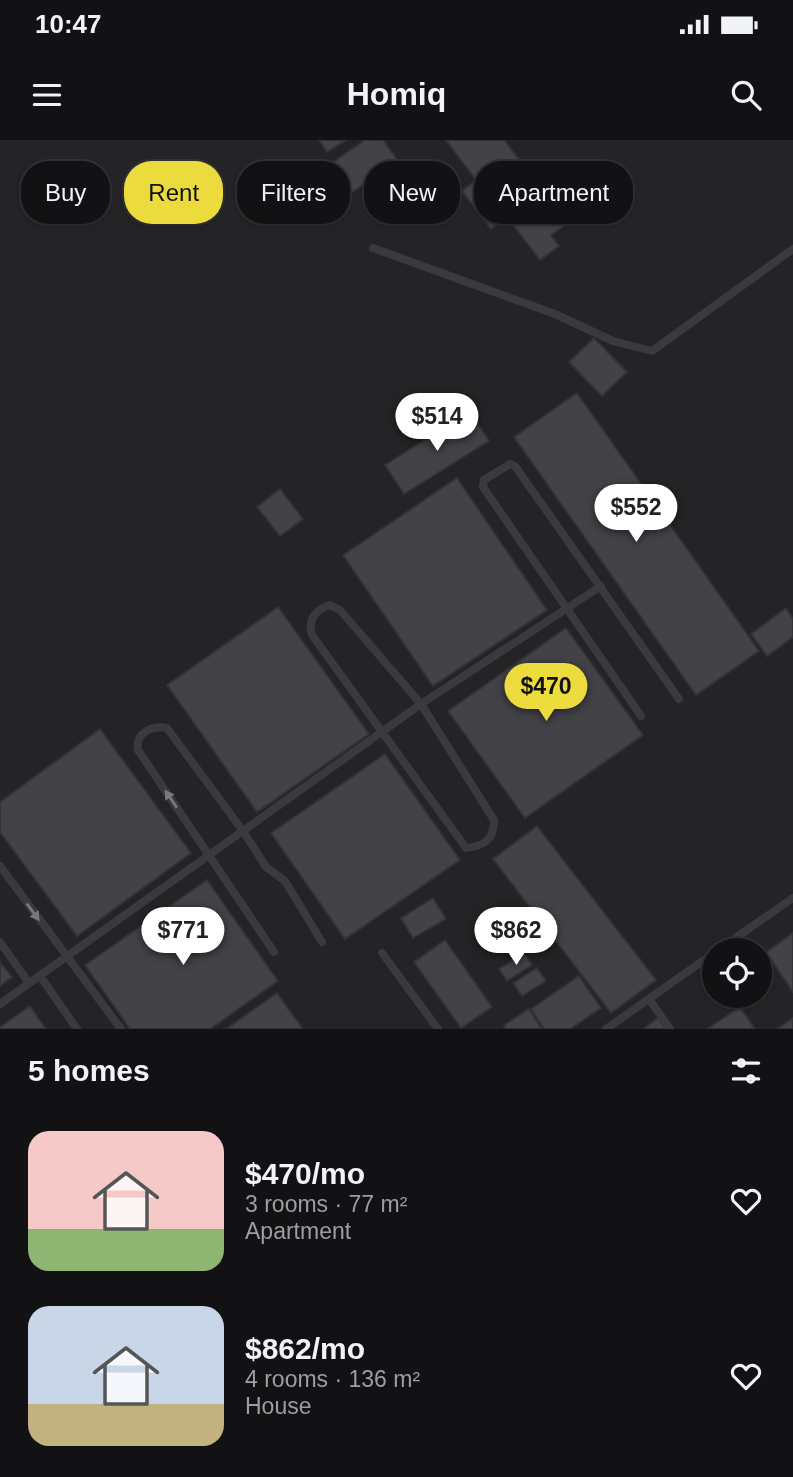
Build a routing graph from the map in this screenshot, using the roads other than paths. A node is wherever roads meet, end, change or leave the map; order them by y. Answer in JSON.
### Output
{"nodes":[{"id":1,"x":373,"y":248,"type":"dead end"},
{"id":2,"x":793,"y":248,"type":"edge"},
{"id":3,"x":601,"y":586,"type":"junction"},
{"id":4,"x":565,"y":609,"type":"junction"},
{"id":5,"x":679,"y":699,"type":"dead end"},
{"id":6,"x":422,"y":704,"type":"junction"},
{"id":7,"x":640,"y":716,"type":"dead end"},
{"id":8,"x":383,"y":731,"type":"junction"},
{"id":9,"x":243,"y":831,"type":"junction"},
{"id":10,"x":209,"y":855,"type":"junction"},
{"id":11,"x":0,"y":866,"type":"edge"},
{"id":12,"x":793,"y":898,"type":"edge"},
{"id":13,"x":736,"y":938,"type":"edge"},
{"id":14,"x":0,"y":942,"type":"edge"},
{"id":15,"x":322,"y":942,"type":"dead end"},
{"id":16,"x":274,"y":952,"type":"dead end"},
{"id":17,"x":382,"y":953,"type":"dead end"},
{"id":18,"x":66,"y":957,"type":"junction"},
{"id":19,"x":702,"y":962,"type":"edge"},
{"id":20,"x":40,"y":976,"type":"junction"},
{"id":21,"x":29,"y":983,"type":"junction"},
{"id":22,"x":649,"y":999,"type":"junction"},
{"id":23,"x":0,"y":1004,"type":"edge"},
{"id":24,"x":77,"y":1029,"type":"edge"},
{"id":25,"x":121,"y":1029,"type":"edge"},
{"id":26,"x":438,"y":1029,"type":"edge"},
{"id":27,"x":606,"y":1029,"type":"edge"},
{"id":28,"x":670,"y":1029,"type":"edge"}],
"edges":[{"from":1,"to":2,"type":"lane"},
{"from":3,"to":4,"type":"lane"},
{"from":3,"to":4,"type":"lane"},
{"from":3,"to":5,"type":"lane"},
{"from":4,"to":6,"type":"lane"},
{"from":4,"to":7,"type":"lane"},
{"from":6,"to":8,"type":"lane"},
{"from":6,"to":8,"type":"lane"},
{"from":6,"to":8,"type":"lane"},
{"from":8,"to":9,"type":"lane"},
{"from":9,"to":10,"type":"lane"},
{"from":10,"to":9,"type":"lane","one_way":true},
{"from":9,"to":15,"type":"lane"},
{"from":10,"to":16,"type":"lane"},
{"from":10,"to":18,"type":"lane"},
{"from":11,"to":18,"type":"lane","one_way":true},
{"from":12,"to":13,"type":"lane"},
{"from":14,"to":21,"type":"lane"},
{"from":17,"to":26,"type":"lane"},
{"from":18,"to":20,"type":"lane"},
{"from":18,"to":25,"type":"lane"},
{"from":19,"to":22,"type":"lane"},
{"from":20,"to":21,"type":"lane"},
{"from":20,"to":24,"type":"lane"},
{"from":21,"to":23,"type":"lane"},
{"from":22,"to":27,"type":"lane"},
{"from":22,"to":28,"type":"lane"}]}
